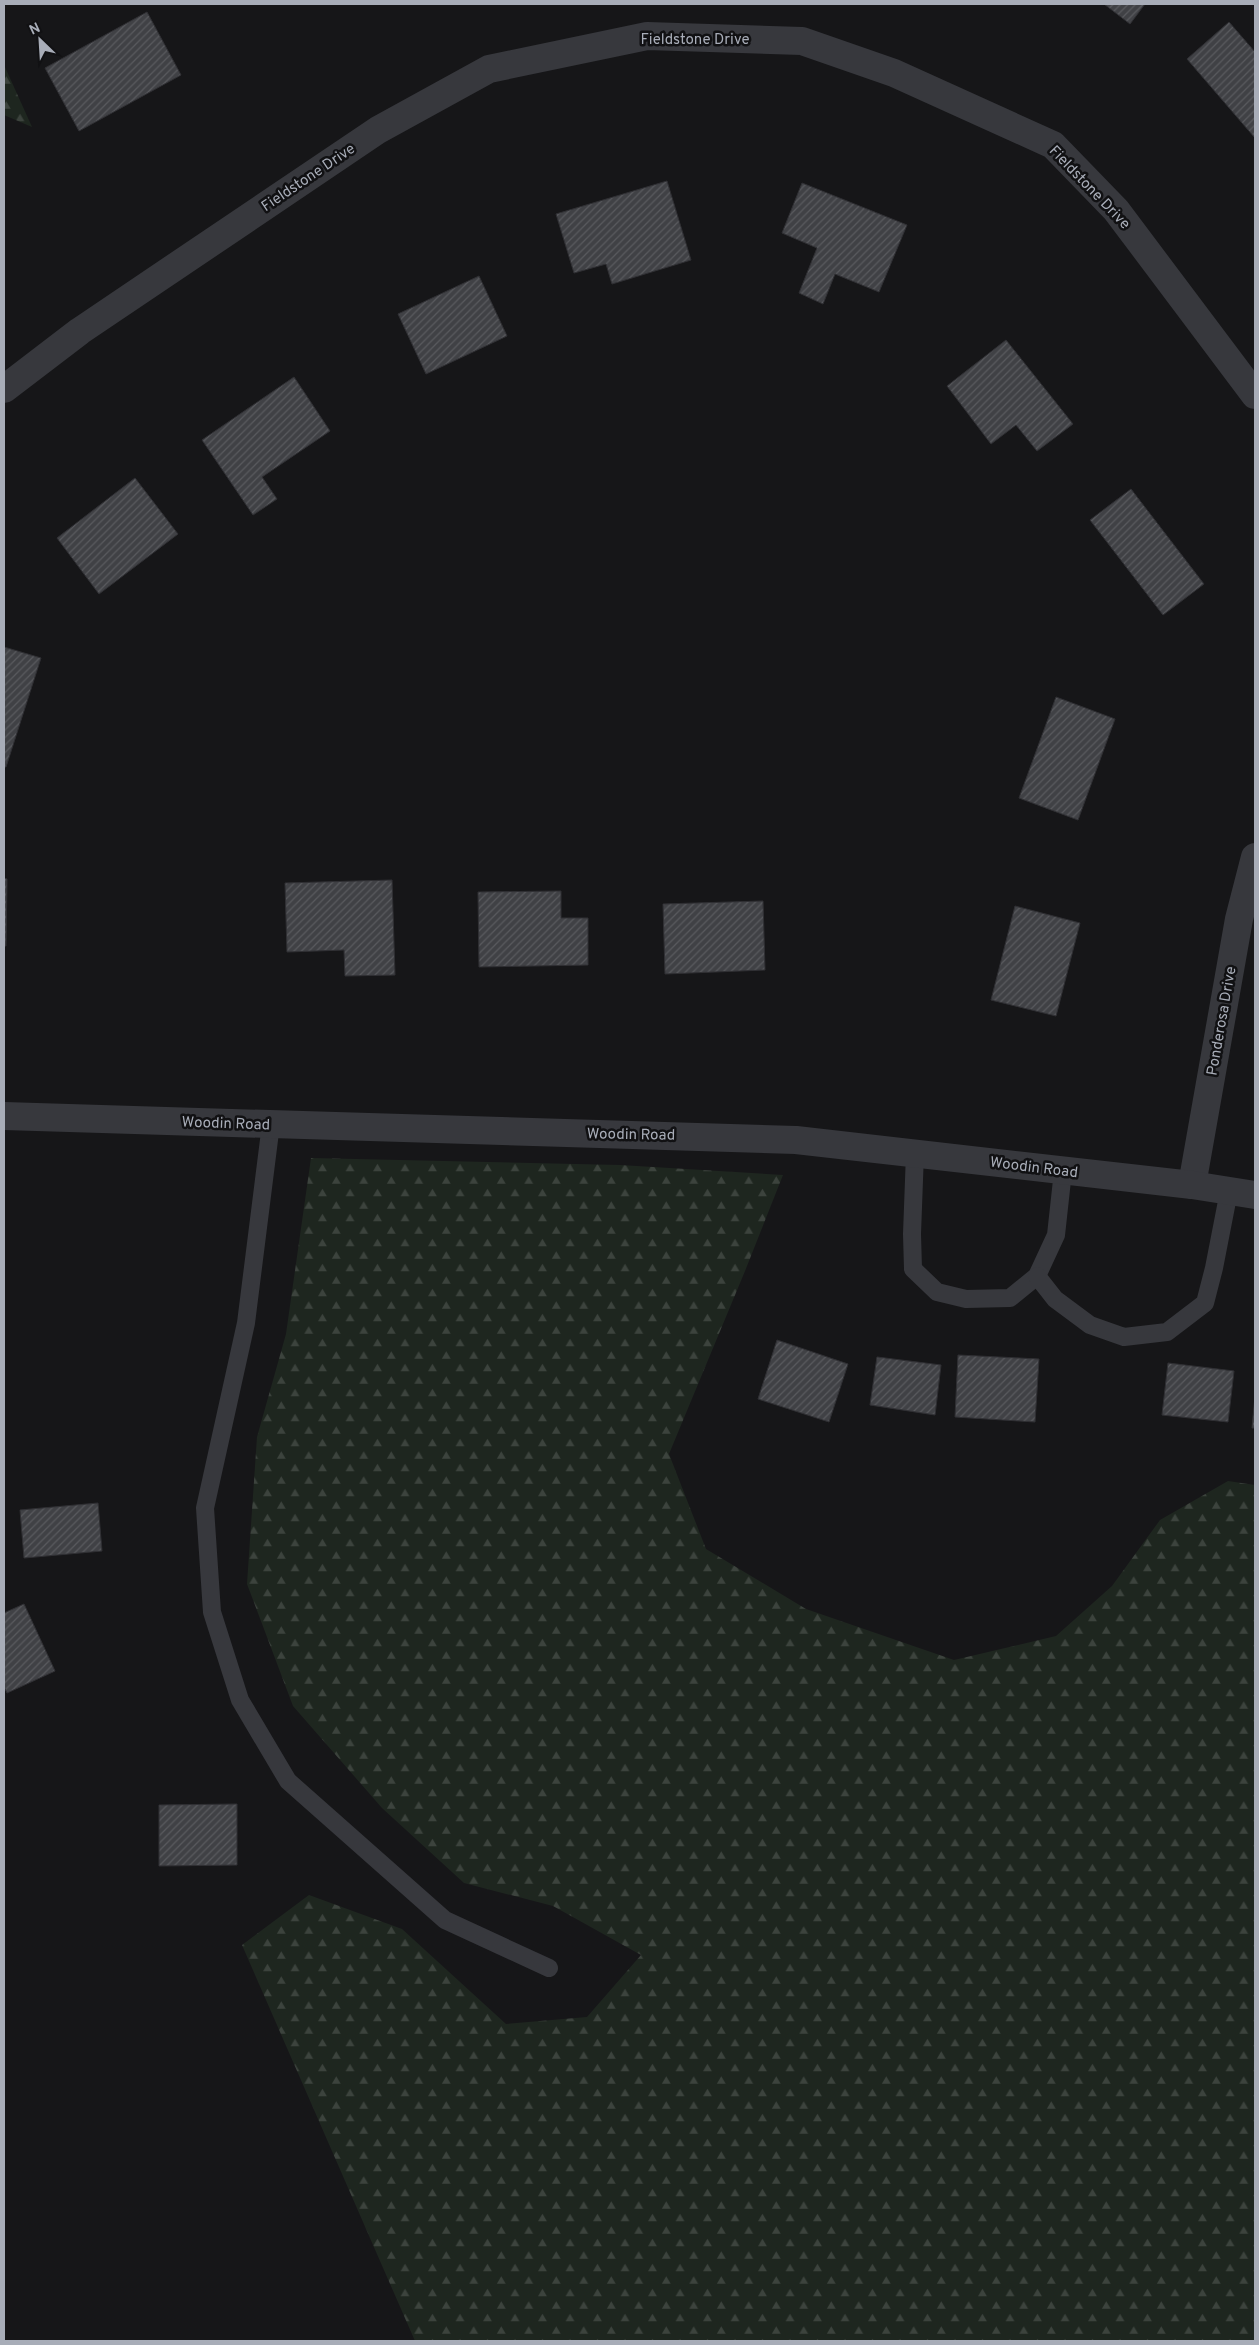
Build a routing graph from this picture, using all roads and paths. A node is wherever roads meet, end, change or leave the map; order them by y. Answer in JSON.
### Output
{"nodes":[{"id":1,"x":4,"y":389,"type":"edge"},
{"id":2,"x":1255,"y":395,"type":"edge"},
{"id":3,"x":1255,"y":857,"type":"edge"},
{"id":4,"x":4,"y":1116,"type":"edge"},
{"id":5,"x":271,"y":1124,"type":"junction"},
{"id":6,"x":915,"y":1153,"type":"junction"},
{"id":7,"x":1063,"y":1171,"type":"junction"},
{"id":8,"x":1192,"y":1186,"type":"junction"},
{"id":9,"x":1229,"y":1191,"type":"junction"},
{"id":10,"x":1255,"y":1195,"type":"edge"},
{"id":11,"x":1037,"y":1276,"type":"junction"},
{"id":12,"x":549,"y":1968,"type":"dead end"}],
"edges":[{"from":1,"to":2,"type":"street","name":"Fieldstone Drive"},
{"from":3,"to":8,"type":"street","name":"Ponderosa Drive"},
{"from":4,"to":5,"type":"street","name":"Woodin Road"},
{"from":5,"to":6,"type":"street","name":"Woodin Road"},
{"from":5,"to":12,"type":"lane"},
{"from":6,"to":7,"type":"street","name":"Woodin Road"},
{"from":6,"to":11,"type":"lane"},
{"from":7,"to":8,"type":"street","name":"Woodin Road"},
{"from":7,"to":11,"type":"lane"},
{"from":8,"to":9,"type":"street","name":"Woodin Road"},
{"from":9,"to":10,"type":"street","name":"Woodin Road"},
{"from":9,"to":11,"type":"lane"}]}
